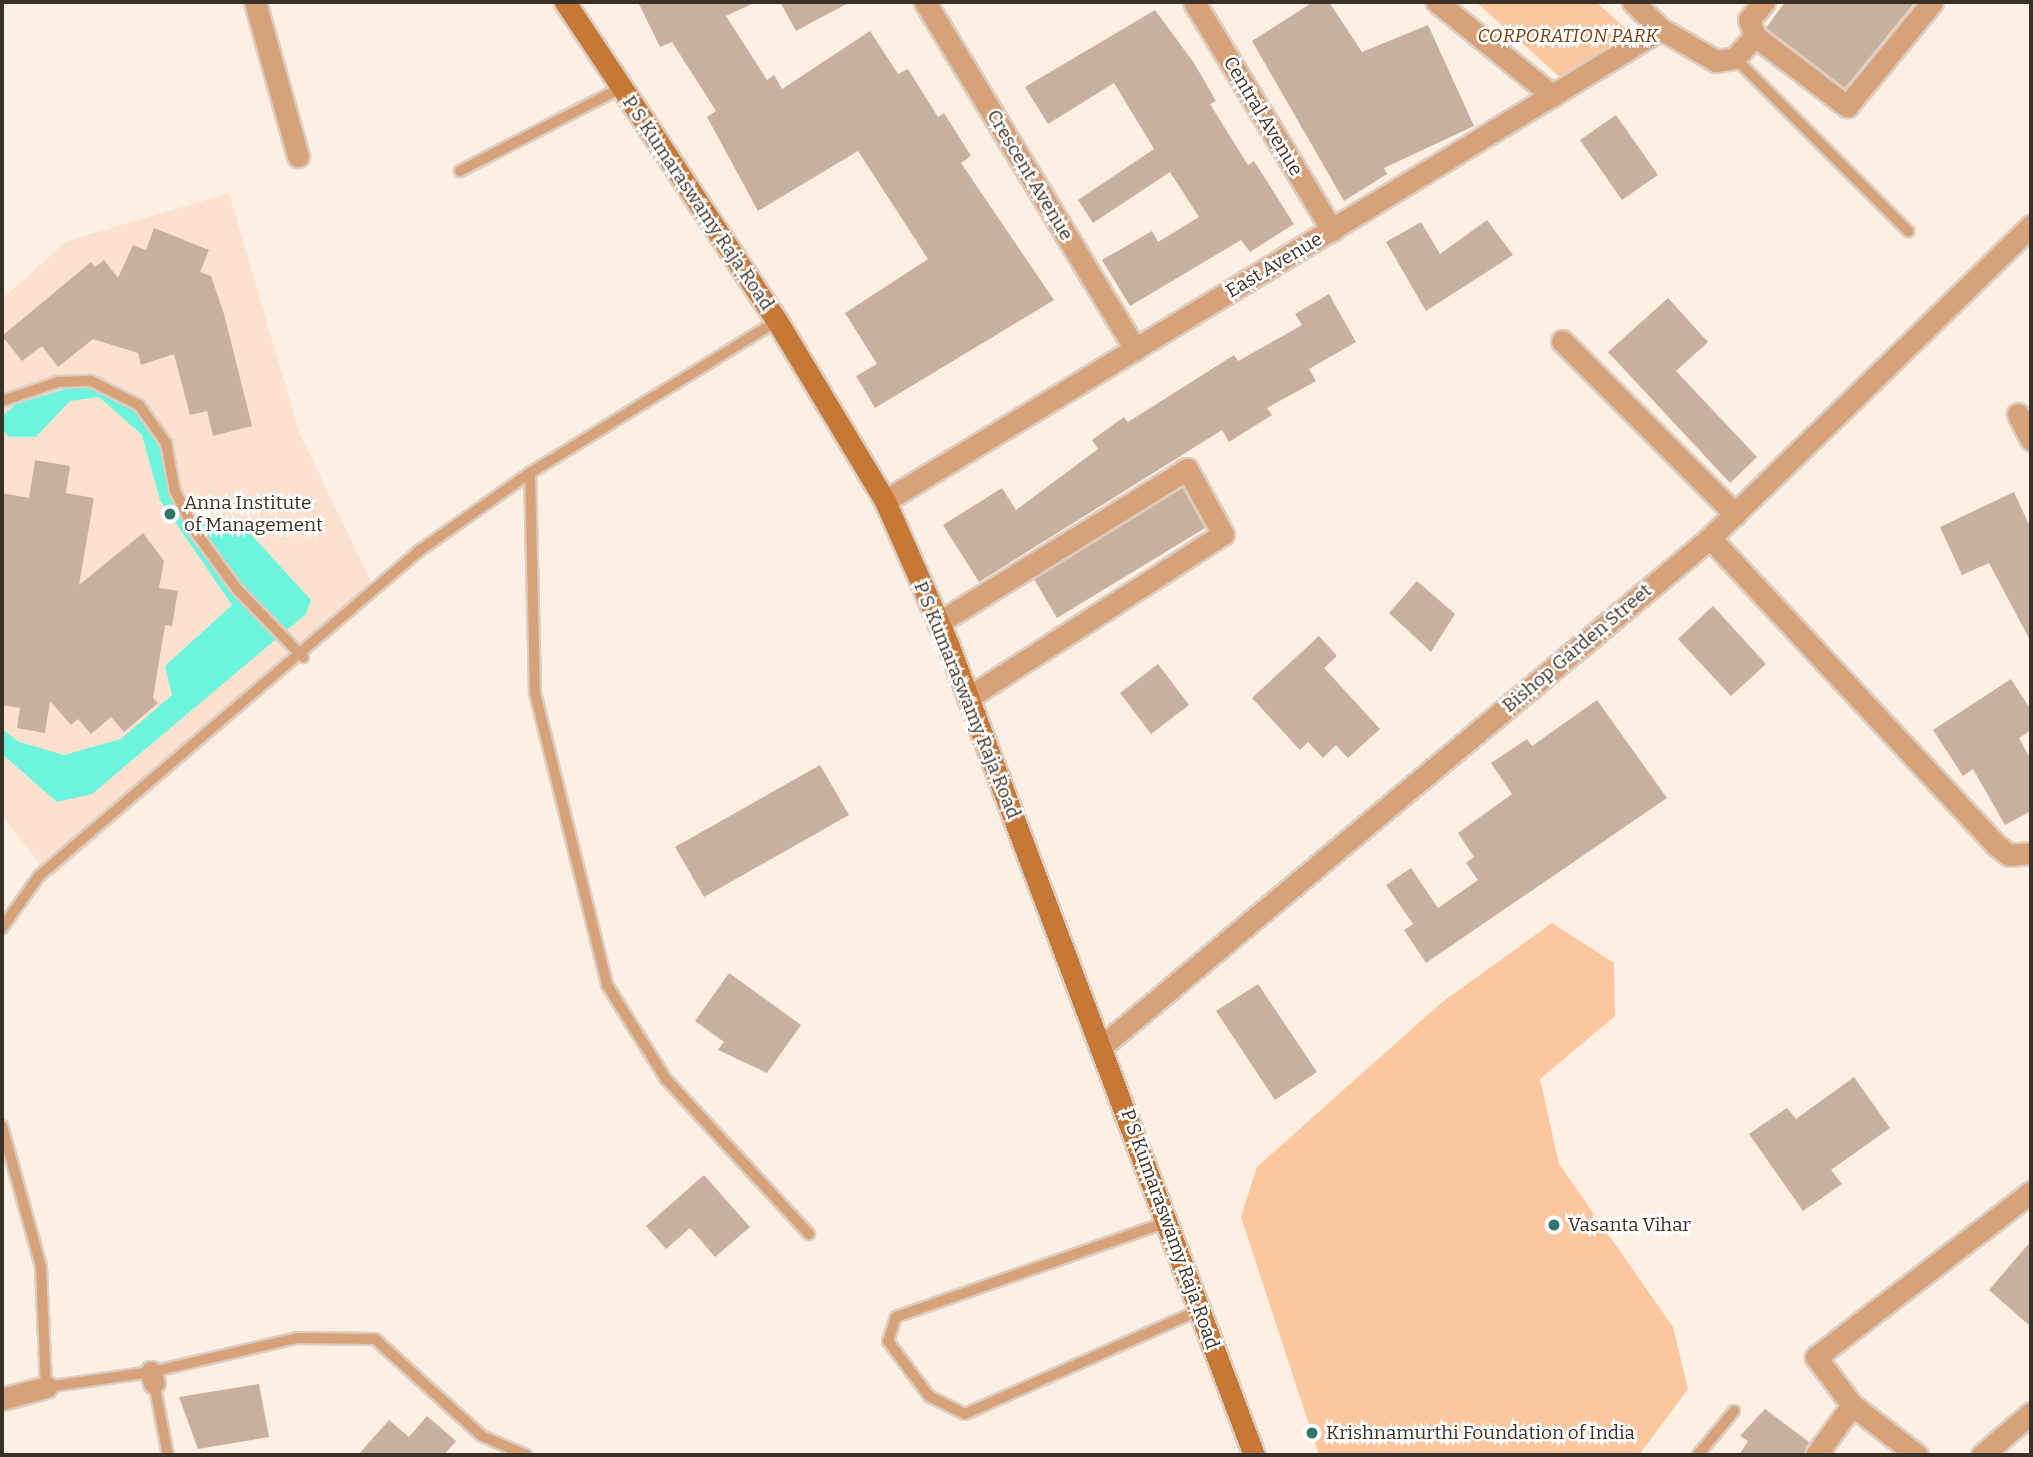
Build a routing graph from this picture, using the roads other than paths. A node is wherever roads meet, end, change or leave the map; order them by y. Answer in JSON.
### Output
{"nodes":[{"id":1,"x":255,"y":2,"type":"edge"},
{"id":2,"x":565,"y":2,"type":"edge"},
{"id":3,"x":925,"y":2,"type":"edge"},
{"id":4,"x":1194,"y":2,"type":"edge"},
{"id":5,"x":1437,"y":2,"type":"edge"},
{"id":6,"x":1633,"y":2,"type":"edge"},
{"id":7,"x":1764,"y":2,"type":"edge"},
{"id":8,"x":1933,"y":2,"type":"edge"},
{"id":9,"x":1661,"y":29,"type":"junction"},
{"id":10,"x":1755,"y":36,"type":"junction"},
{"id":11,"x":1735,"y":58,"type":"junction"},
{"id":12,"x":621,"y":88,"type":"junction"},
{"id":13,"x":1553,"y":96,"type":"junction"},
{"id":14,"x":298,"y":156,"type":"dead end"},
{"id":15,"x":460,"y":171,"type":"dead end"},
{"id":16,"x":2031,"y":226,"type":"edge"},
{"id":17,"x":1332,"y":230,"type":"junction"},
{"id":18,"x":1908,"y":232,"type":"dead end"},
{"id":19,"x":777,"y":321,"type":"junction"},
{"id":20,"x":1562,"y":341,"type":"dead end"},
{"id":21,"x":1135,"y":349,"type":"junction"},
{"id":22,"x":2,"y":401,"type":"edge"},
{"id":23,"x":2018,"y":414,"type":"dead end"},
{"id":24,"x":2031,"y":440,"type":"edge"},
{"id":25,"x":530,"y":473,"type":"junction"},
{"id":26,"x":885,"y":501,"type":"junction"},
{"id":27,"x":1735,"y":514,"type":"junction"},
{"id":28,"x":1710,"y":538,"type":"junction"},
{"id":29,"x":938,"y":623,"type":"junction"},
{"id":30,"x":303,"y":657,"type":"junction"},
{"id":31,"x":968,"y":698,"type":"junction"},
{"id":32,"x":2031,"y":853,"type":"edge"},
{"id":33,"x":2,"y":928,"type":"edge"},
{"id":34,"x":1102,"y":1046,"type":"junction"},
{"id":35,"x":2,"y":1126,"type":"edge"},
{"id":36,"x":2031,"y":1192,"type":"edge"},
{"id":37,"x":1167,"y":1222,"type":"junction"},
{"id":38,"x":809,"y":1234,"type":"dead end"},
{"id":39,"x":1200,"y":1311,"type":"junction"},
{"id":40,"x":153,"y":1378,"type":"junction"},
{"id":41,"x":46,"y":1387,"type":"junction"},
{"id":42,"x":2,"y":1399,"type":"edge"},
{"id":43,"x":1852,"y":1405,"type":"junction"},
{"id":44,"x":1734,"y":1412,"type":"dead end"},
{"id":45,"x":2031,"y":1413,"type":"edge"},
{"id":46,"x":168,"y":1455,"type":"edge"},
{"id":47,"x":526,"y":1455,"type":"edge"},
{"id":48,"x":1254,"y":1455,"type":"edge"},
{"id":49,"x":1698,"y":1455,"type":"edge"},
{"id":50,"x":1816,"y":1455,"type":"edge"},
{"id":51,"x":1917,"y":1455,"type":"edge"},
{"id":52,"x":1982,"y":1455,"type":"edge"}],
"edges":[{"from":1,"to":14,"type":"street"},
{"from":2,"to":12,"type":"street","name":"P S Kumaraswamy Raja Road"},
{"from":3,"to":21,"type":"street","name":"Crescent Avenue"},
{"from":4,"to":17,"type":"street","name":"Central Avenue"},
{"from":5,"to":13,"type":"street"},
{"from":6,"to":9,"type":"street"},
{"from":7,"to":10,"type":"street"},
{"from":8,"to":10,"type":"street"},
{"from":9,"to":11,"type":"street"},
{"from":9,"to":13,"type":"street","name":"East Avenue"},
{"from":10,"to":11,"type":"street"},
{"from":11,"to":18,"type":"lane"},
{"from":12,"to":15,"type":"lane"},
{"from":12,"to":19,"type":"street","name":"P S Kumaraswamy Raja Road"},
{"from":13,"to":17,"type":"street","name":"East Avenue"},
{"from":16,"to":27,"type":"street","name":"Bishop Garden Street"},
{"from":17,"to":21,"type":"street","name":"East Avenue"},
{"from":19,"to":25,"type":"lane"},
{"from":19,"to":26,"type":"street","name":"P S Kumaraswamy Raja Road"},
{"from":20,"to":27,"type":"street"},
{"from":21,"to":26,"type":"street","name":"East Avenue"},
{"from":22,"to":30,"type":"lane"},
{"from":23,"to":24,"type":"street"},
{"from":25,"to":30,"type":"lane"},
{"from":25,"to":38,"type":"lane"},
{"from":26,"to":29,"type":"street","name":"P S Kumaraswamy Raja Road"},
{"from":27,"to":28,"type":"street","name":"Bishop Garden Street"},
{"from":28,"to":32,"type":"street"},
{"from":28,"to":34,"type":"street","name":"Bishop Garden Street"},
{"from":29,"to":31,"type":"street","name":"P S Kumaraswamy Raja Road"},
{"from":29,"to":31,"type":"street"},
{"from":30,"to":33,"type":"lane"},
{"from":31,"to":34,"type":"street","name":"P S Kumaraswamy Raja Road"},
{"from":34,"to":37,"type":"street","name":"P S Kumaraswamy Raja Road"},
{"from":35,"to":41,"type":"lane"},
{"from":36,"to":43,"type":"street"},
{"from":37,"to":39,"type":"street","name":"P S Kumaraswamy Raja Road"},
{"from":37,"to":39,"type":"lane"},
{"from":39,"to":48,"type":"street","name":"P S Kumaraswamy Raja Road"},
{"from":40,"to":41,"type":"lane"},
{"from":40,"to":46,"type":"lane"},
{"from":40,"to":47,"type":"lane"},
{"from":41,"to":42,"type":"street"},
{"from":43,"to":50,"type":"street"},
{"from":43,"to":51,"type":"street"},
{"from":44,"to":49,"type":"lane"},
{"from":45,"to":52,"type":"street"}]}
